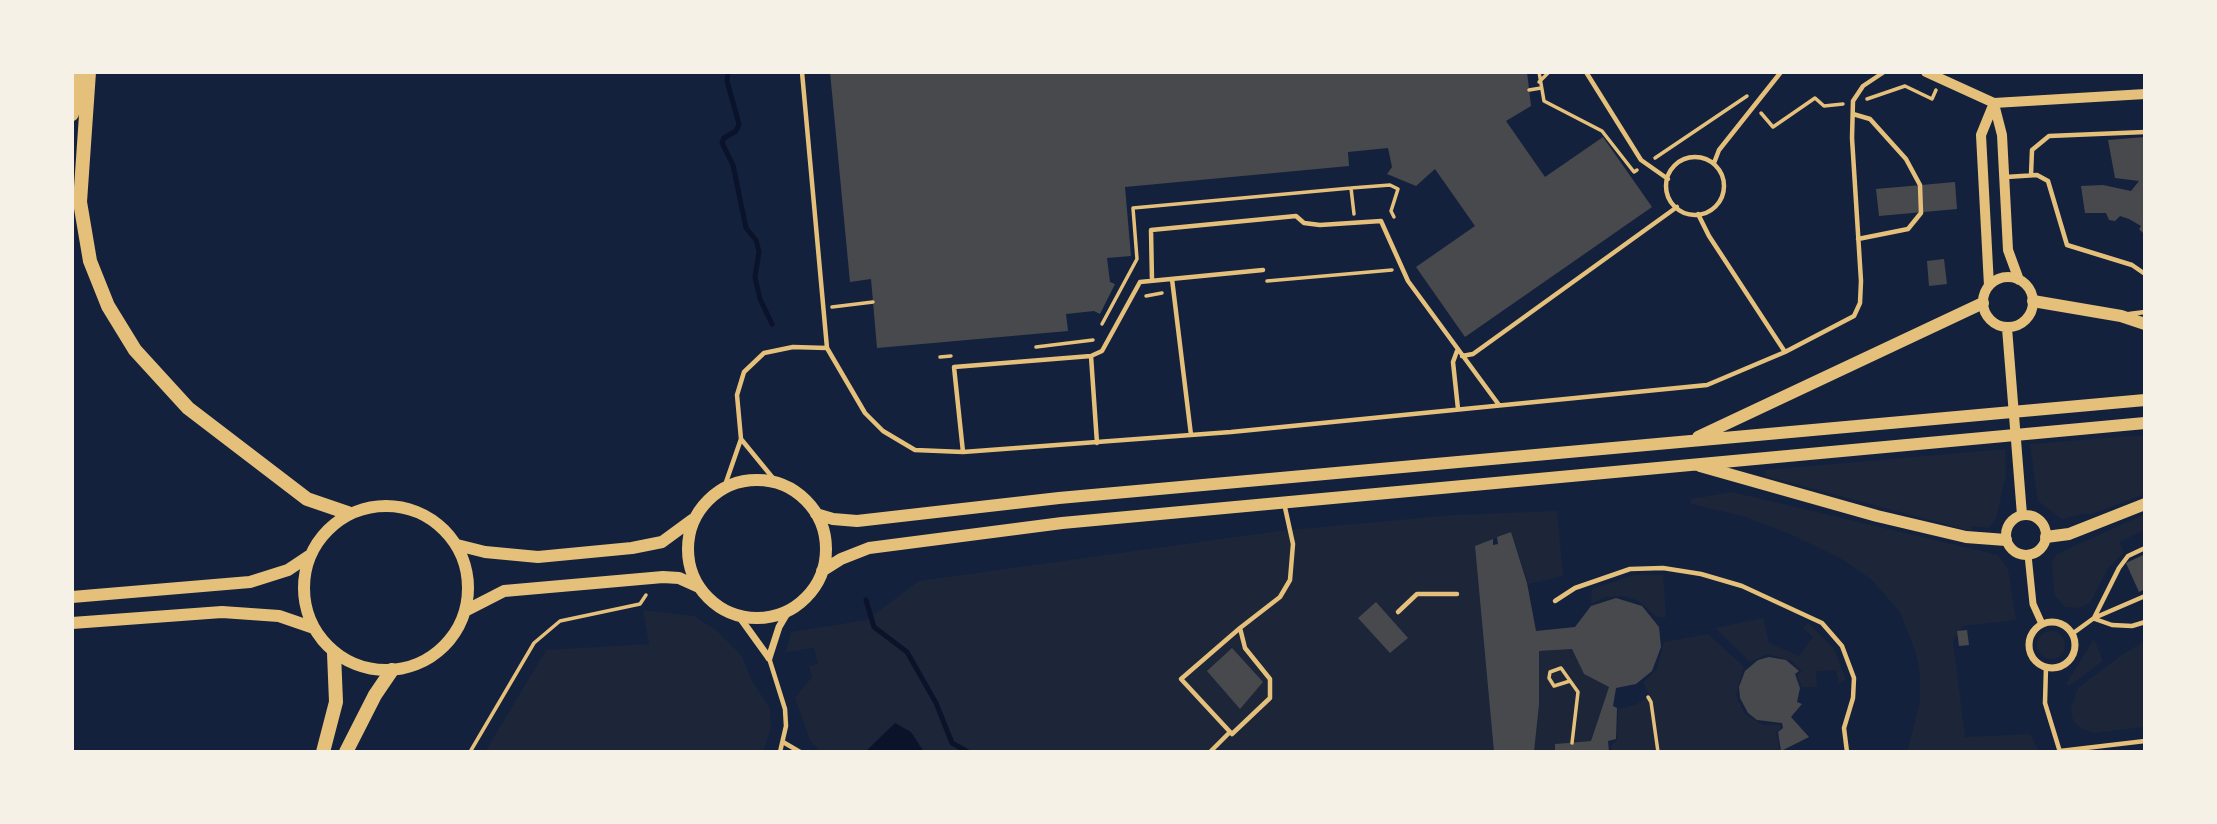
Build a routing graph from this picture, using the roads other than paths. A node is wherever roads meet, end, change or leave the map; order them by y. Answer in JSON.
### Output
{"nodes":[{"id":1,"x":77,"y":72,"type":"edge"},
{"id":2,"x":89,"y":72,"type":"edge"},
{"id":3,"x":802,"y":72,"type":"edge"},
{"id":4,"x":1586,"y":72,"type":"edge"},
{"id":5,"x":1781,"y":72,"type":"edge"},
{"id":6,"x":1884,"y":72,"type":"edge"},
{"id":7,"x":1926,"y":72,"type":"edge"},
{"id":8,"x":2145,"y":94,"type":"edge"},
{"id":9,"x":1994,"y":103,"type":"junction"},
{"id":10,"x":72,"y":114,"type":"edge"},
{"id":11,"x":1853,"y":114,"type":"junction"},
{"id":12,"x":2145,"y":132,"type":"edge"},
{"id":13,"x":1714,"y":163,"type":"junction"},
{"id":14,"x":2031,"y":175,"type":"junction"},
{"id":15,"x":2004,"y":177,"type":"junction"},
{"id":16,"x":1668,"y":179,"type":"junction"},
{"id":17,"x":1677,"y":207,"type":"junction"},
{"id":18,"x":1698,"y":214,"type":"junction"},
{"id":19,"x":1858,"y":239,"type":"junction"},
{"id":20,"x":1263,"y":270,"type":"dead end"},
{"id":21,"x":2145,"y":274,"type":"edge"},
{"id":22,"x":1172,"y":279,"type":"junction"},
{"id":23,"x":2019,"y":280,"type":"junction"},
{"id":24,"x":1152,"y":281,"type":"junction"},
{"id":25,"x":1989,"y":286,"type":"junction"},
{"id":26,"x":2033,"y":301,"type":"junction"},
{"id":27,"x":1983,"y":303,"type":"junction"},
{"id":28,"x":2145,"y":312,"type":"edge"},
{"id":29,"x":2121,"y":316,"type":"junction"},
{"id":30,"x":2145,"y":324,"type":"edge"},
{"id":31,"x":2007,"y":328,"type":"junction"},
{"id":32,"x":827,"y":348,"type":"junction"},
{"id":33,"x":1457,"y":350,"type":"junction"},
{"id":34,"x":1785,"y":352,"type":"junction"},
{"id":35,"x":1091,"y":356,"type":"junction"},
{"id":36,"x":1462,"y":356,"type":"junction"},
{"id":37,"x":2145,"y":400,"type":"edge"},
{"id":38,"x":1500,"y":406,"type":"junction"},
{"id":39,"x":1458,"y":409,"type":"junction"},
{"id":40,"x":2145,"y":423,"type":"edge"},
{"id":41,"x":1191,"y":435,"type":"junction"},
{"id":42,"x":741,"y":439,"type":"junction"},
{"id":43,"x":1688,"y":441,"type":"junction"},
{"id":44,"x":1097,"y":443,"type":"junction"},
{"id":45,"x":963,"y":452,"type":"junction"},
{"id":46,"x":1693,"y":464,"type":"junction"},
{"id":47,"x":777,"y":483,"type":"junction"},
{"id":48,"x":724,"y":488,"type":"junction"},
{"id":49,"x":1284,"y":502,"type":"junction"},
{"id":50,"x":2145,"y":504,"type":"edge"},
{"id":51,"x":348,"y":513,"type":"junction"},
{"id":52,"x":816,"y":514,"type":"junction"},
{"id":53,"x":2022,"y":515,"type":"junction"},
{"id":54,"x":695,"y":518,"type":"junction"},
{"id":55,"x":2046,"y":537,"type":"junction"},
{"id":56,"x":2006,"y":540,"type":"junction"},
{"id":57,"x":457,"y":545,"type":"junction"},
{"id":58,"x":2145,"y":548,"type":"edge"},
{"id":59,"x":2028,"y":555,"type":"junction"},
{"id":60,"x":309,"y":556,"type":"junction"},
{"id":61,"x":822,"y":571,"type":"junction"},
{"id":62,"x":699,"y":587,"type":"junction"},
{"id":63,"x":1457,"y":594,"type":"dead end"},
{"id":64,"x":2145,"y":596,"type":"edge"},
{"id":65,"x":72,"y":597,"type":"edge"},
{"id":66,"x":1555,"y":601,"type":"dead end"},
{"id":67,"x":789,"y":610,"type":"junction"},
{"id":68,"x":465,"y":611,"type":"junction"},
{"id":69,"x":1398,"y":612,"type":"dead end"},
{"id":70,"x":738,"y":615,"type":"junction"},
{"id":71,"x":2094,"y":618,"type":"junction"},
{"id":72,"x":2145,"y":622,"type":"edge"},
{"id":73,"x":72,"y":623,"type":"edge"},
{"id":74,"x":2042,"y":624,"type":"junction"},
{"id":75,"x":314,"y":628,"type":"junction"},
{"id":76,"x":1240,"y":628,"type":"junction"},
{"id":77,"x":2072,"y":634,"type":"junction"},
{"id":78,"x":334,"y":653,"type":"junction"},
{"id":79,"x":769,"y":658,"type":"junction"},
{"id":80,"x":2046,"y":667,"type":"junction"},
{"id":81,"x":392,"y":670,"type":"junction"},
{"id":82,"x":1230,"y":732,"type":"junction"},
{"id":83,"x":2145,"y":741,"type":"edge"},
{"id":84,"x":783,"y":742,"type":"junction"},
{"id":85,"x":323,"y":752,"type":"edge"},
{"id":86,"x":346,"y":752,"type":"edge"},
{"id":87,"x":780,"y":752,"type":"edge"},
{"id":88,"x":800,"y":752,"type":"edge"},
{"id":89,"x":1210,"y":752,"type":"edge"},
{"id":90,"x":1847,"y":752,"type":"edge"},
{"id":91,"x":2060,"y":752,"type":"edge"}],
"edges":[{"from":1,"to":10,"type":"highway"},
{"from":2,"to":51,"type":"highway"},
{"from":3,"to":32,"type":"lane"},
{"from":4,"to":16,"type":"lane"},
{"from":5,"to":13,"type":"lane"},
{"from":6,"to":11,"type":"lane"},
{"from":7,"to":9,"type":"street"},
{"from":8,"to":9,"type":"street"},
{"from":9,"to":15,"type":"street"},
{"from":9,"to":25,"type":"street"},
{"from":11,"to":19,"type":"lane"},
{"from":11,"to":19,"type":"lane"},
{"from":12,"to":14,"type":"lane"},
{"from":13,"to":16,"type":"lane"},
{"from":13,"to":18,"type":"lane"},
{"from":14,"to":15,"type":"lane"},
{"from":14,"to":21,"type":"lane"},
{"from":15,"to":23,"type":"street"},
{"from":16,"to":17,"type":"lane"},
{"from":17,"to":18,"type":"lane"},
{"from":17,"to":36,"type":"lane"},
{"from":18,"to":34,"type":"lane"},
{"from":19,"to":34,"type":"lane"},
{"from":20,"to":22,"type":"lane"},
{"from":22,"to":24,"type":"lane"},
{"from":22,"to":41,"type":"lane"},
{"from":23,"to":25,"type":"street"},
{"from":23,"to":26,"type":"street"},
{"from":24,"to":33,"type":"lane"},
{"from":24,"to":35,"type":"lane"},
{"from":25,"to":27,"type":"street"},
{"from":26,"to":29,"type":"main road"},
{"from":26,"to":31,"type":"street"},
{"from":27,"to":31,"type":"street"},
{"from":27,"to":43,"type":"main road"},
{"from":28,"to":29,"type":"lane"},
{"from":29,"to":30,"type":"main road"},
{"from":31,"to":53,"type":"street"},
{"from":32,"to":42,"type":"lane"},
{"from":32,"to":45,"type":"lane"},
{"from":33,"to":36,"type":"lane"},
{"from":33,"to":39,"type":"lane"},
{"from":34,"to":38,"type":"lane"},
{"from":35,"to":44,"type":"lane"},
{"from":35,"to":45,"type":"lane"},
{"from":36,"to":38,"type":"lane"},
{"from":37,"to":43,"type":"main road"},
{"from":38,"to":39,"type":"lane"},
{"from":39,"to":41,"type":"lane"},
{"from":40,"to":46,"type":"main road"},
{"from":41,"to":44,"type":"lane"},
{"from":42,"to":47,"type":"lane"},
{"from":42,"to":48,"type":"lane"},
{"from":43,"to":52,"type":"main road"},
{"from":44,"to":45,"type":"lane"},
{"from":46,"to":49,"type":"main road"},
{"from":46,"to":56,"type":"main road"},
{"from":47,"to":48,"type":"main road"},
{"from":47,"to":52,"type":"main road"},
{"from":48,"to":54,"type":"main road"},
{"from":49,"to":61,"type":"main road"},
{"from":49,"to":76,"type":"lane"},
{"from":50,"to":55,"type":"main road"},
{"from":51,"to":57,"type":"main road"},
{"from":51,"to":60,"type":"main road"},
{"from":52,"to":61,"type":"main road"},
{"from":53,"to":55,"type":"street"},
{"from":53,"to":56,"type":"street"},
{"from":54,"to":57,"type":"main road"},
{"from":54,"to":62,"type":"main road"},
{"from":55,"to":59,"type":"street"},
{"from":56,"to":59,"type":"street"},
{"from":57,"to":68,"type":"main road"},
{"from":58,"to":71,"type":"lane"},
{"from":59,"to":74,"type":"street"},
{"from":60,"to":65,"type":"main road"},
{"from":60,"to":75,"type":"main road"},
{"from":61,"to":67,"type":"main road"},
{"from":62,"to":68,"type":"main road"},
{"from":62,"to":70,"type":"main road"},
{"from":63,"to":69,"type":"lane"},
{"from":64,"to":71,"type":"lane"},
{"from":66,"to":90,"type":"lane"},
{"from":67,"to":70,"type":"main road"},
{"from":67,"to":79,"type":"street"},
{"from":68,"to":81,"type":"main road"},
{"from":70,"to":79,"type":"street"},
{"from":71,"to":72,"type":"lane"},
{"from":71,"to":77,"type":"lane"},
{"from":73,"to":75,"type":"main road"},
{"from":74,"to":77,"type":"street"},
{"from":74,"to":80,"type":"street"},
{"from":75,"to":78,"type":"main road"},
{"from":76,"to":82,"type":"lane"},
{"from":76,"to":82,"type":"lane"},
{"from":77,"to":80,"type":"street"},
{"from":78,"to":81,"type":"main road"},
{"from":78,"to":85,"type":"highway"},
{"from":79,"to":84,"type":"lane"},
{"from":80,"to":91,"type":"lane"},
{"from":81,"to":86,"type":"highway"},
{"from":82,"to":89,"type":"lane"},
{"from":83,"to":91,"type":"lane"},
{"from":84,"to":87,"type":"lane"},
{"from":84,"to":88,"type":"lane"}]}
